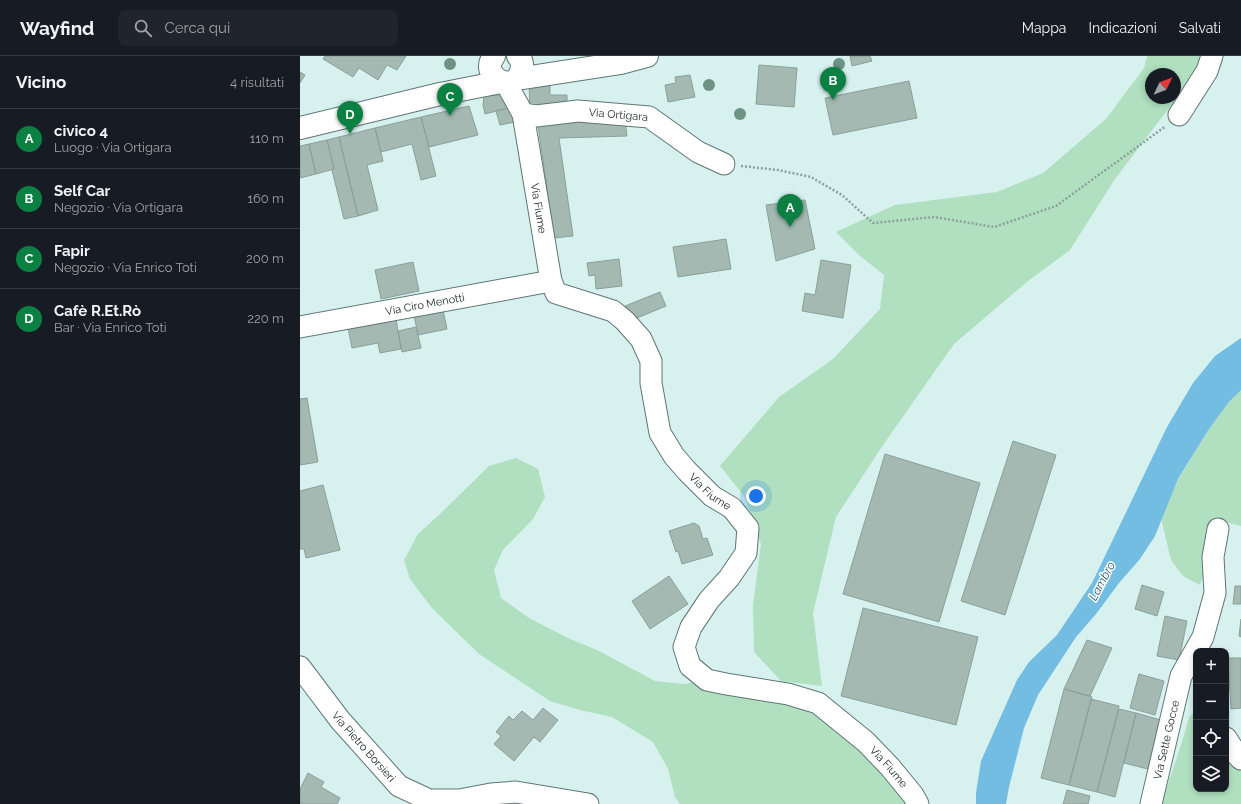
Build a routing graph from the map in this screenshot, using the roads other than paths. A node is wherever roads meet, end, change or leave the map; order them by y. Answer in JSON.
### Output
{"nodes":[{"id":1,"x":518,"y":56,"type":"edge"},
{"id":2,"x":524,"y":56,"type":"edge"},
{"id":3,"x":647,"y":56,"type":"edge"},
{"id":4,"x":1212,"y":56,"type":"edge"},
{"id":5,"x":499,"y":68,"type":"edge"},
{"id":6,"x":572,"y":70,"type":"junction"},
{"id":7,"x":523,"y":114,"type":"junction"},
{"id":8,"x":1179,"y":115,"type":"road end"},
{"id":9,"x":300,"y":128,"type":"edge"},
{"id":10,"x":724,"y":164,"type":"road end"},
{"id":11,"x":551,"y":281,"type":"junction"},
{"id":12,"x":300,"y":327,"type":"edge"},
{"id":13,"x":1218,"y":529,"type":"dead end"},
{"id":14,"x":300,"y":667,"type":"edge"},
{"id":15,"x":1189,"y":676,"type":"edge"},
{"id":16,"x":1229,"y":742,"type":"edge"},
{"id":17,"x":1241,"y":759,"type":"edge"},
{"id":18,"x":588,"y":804,"type":"edge"},
{"id":19,"x":918,"y":804,"type":"edge"},
{"id":20,"x":1151,"y":804,"type":"edge"}],
"edges":[{"from":1,"to":5,"type":"main road"},
{"from":2,"to":6,"type":"main road"},
{"from":3,"to":6,"type":"main road"},
{"from":4,"to":8,"type":"street"},
{"from":5,"to":6,"type":"main road"},
{"from":5,"to":7,"type":"street","name":"Via Fiume"},
{"from":5,"to":9,"type":"main road"},
{"from":7,"to":10,"type":"street","name":"Via Ortigara"},
{"from":7,"to":11,"type":"street","name":"Via Fiume"},
{"from":11,"to":12,"type":"street","name":"Via Ciro Menotti"},
{"from":11,"to":19,"type":"street","name":"Via Fiume"},
{"from":13,"to":15,"type":"street","name":"Via Sette Gocce"},
{"from":14,"to":18,"type":"street","name":"Via Pietro Borsieri"},
{"from":15,"to":20,"type":"street","name":"Via Sette Gocce"},
{"from":16,"to":17,"type":"street"}]}
